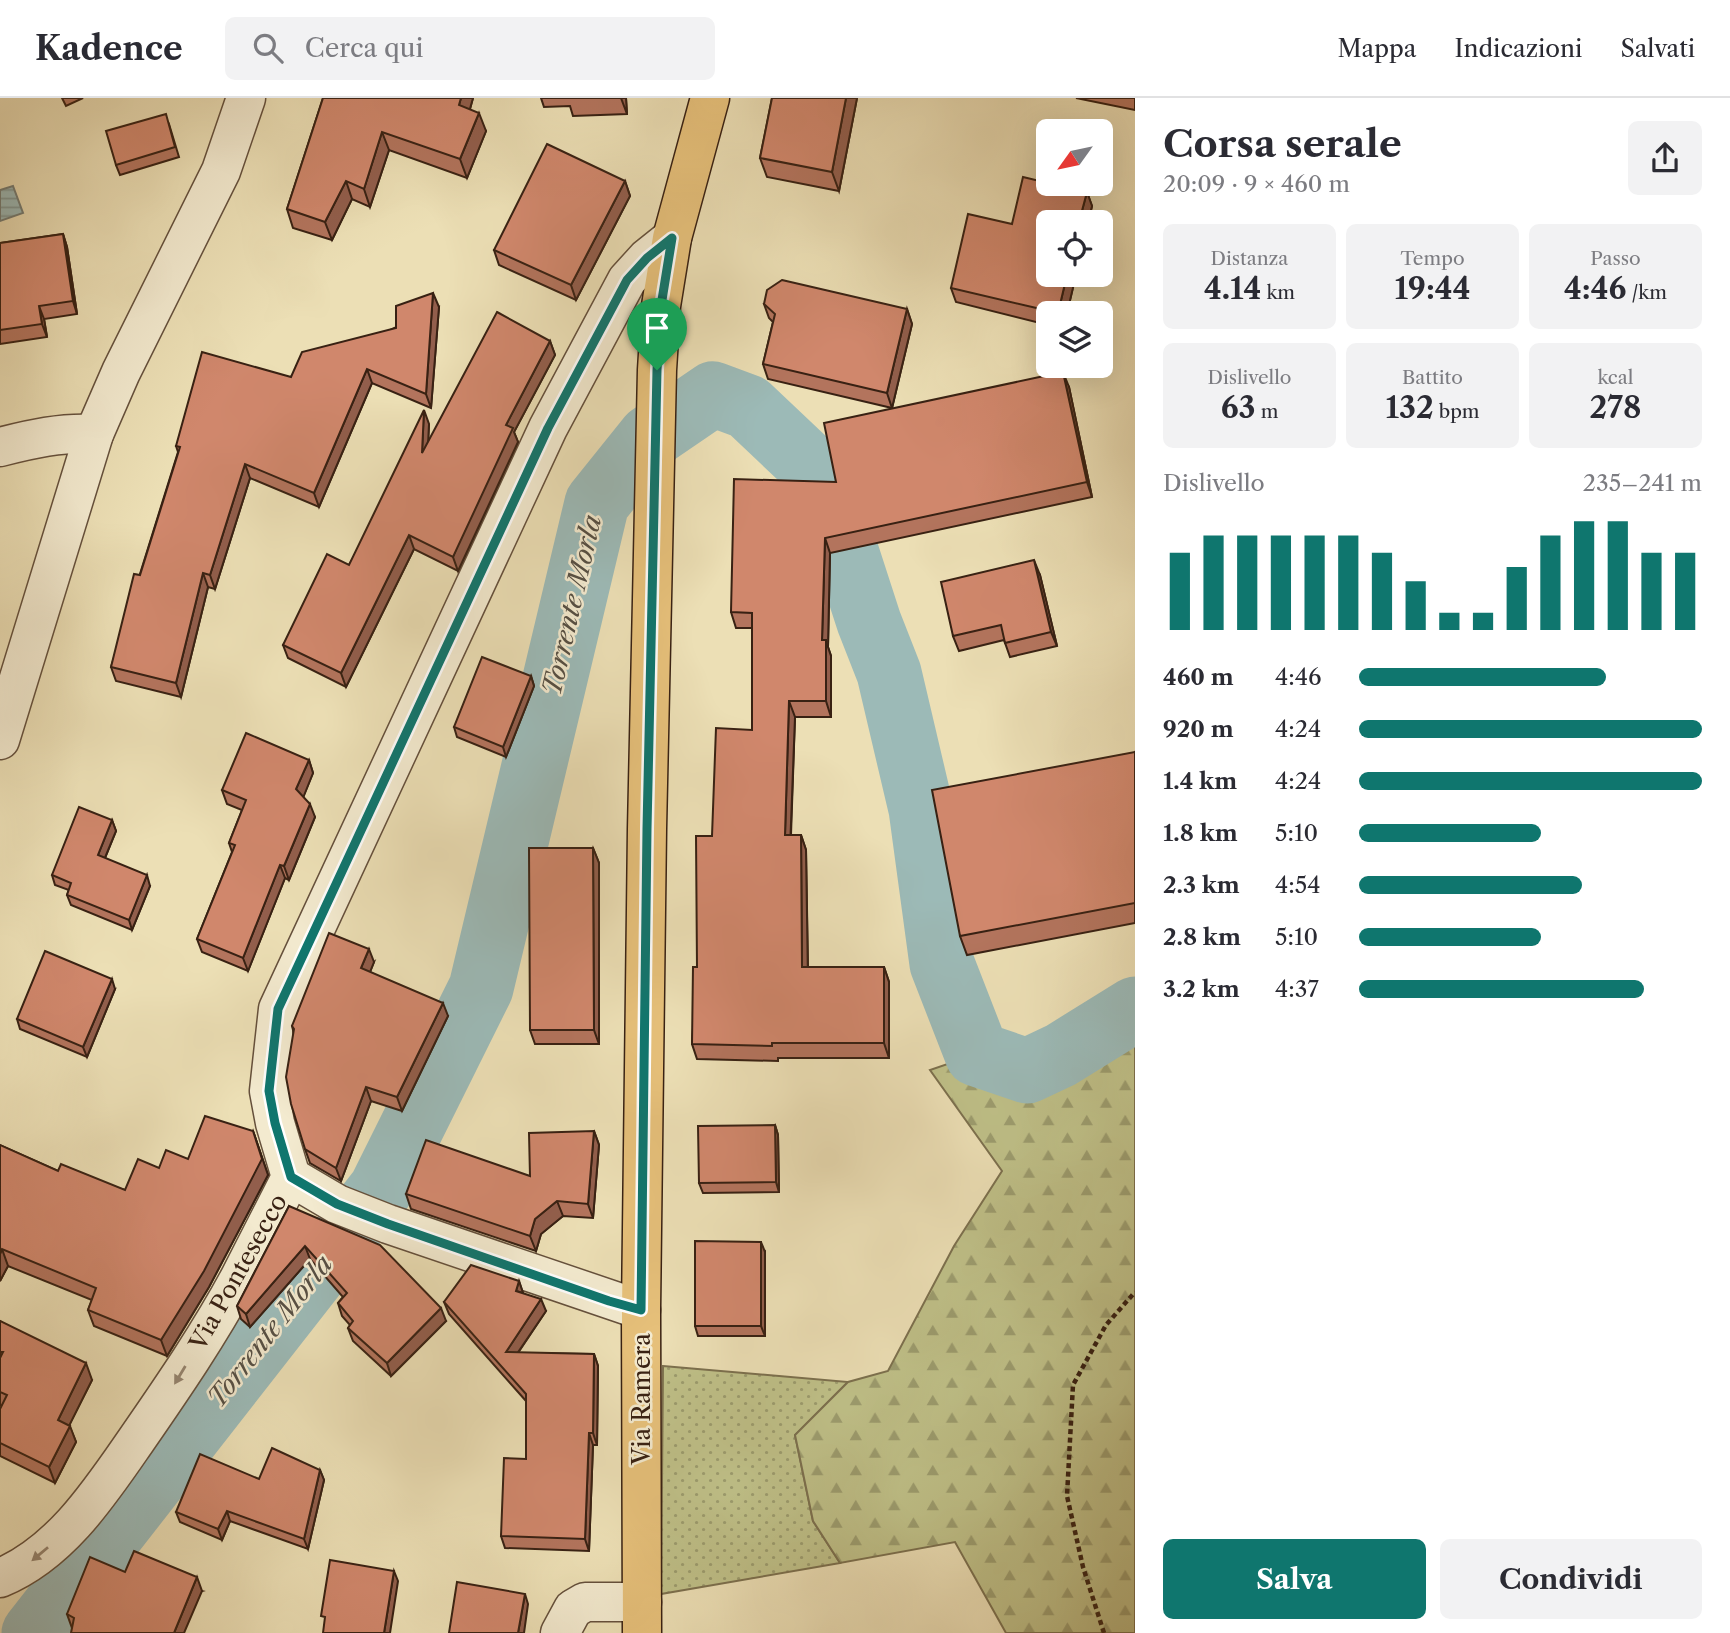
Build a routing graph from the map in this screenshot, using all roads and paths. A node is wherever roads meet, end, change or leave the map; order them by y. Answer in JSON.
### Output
{"nodes":[{"id":1,"x":246,"y":98,"type":"edge"},
{"id":2,"x":710,"y":98,"type":"edge"},
{"id":3,"x":672,"y":238,"type":"junction"},
{"id":4,"x":94,"y":434,"type":"junction"},
{"id":5,"x":0,"y":447,"type":"edge"},
{"id":6,"x":0,"y":740,"type":"edge"},
{"id":7,"x":291,"y":1177,"type":"junction"},
{"id":8,"x":1135,"y":1292,"type":"edge"},
{"id":9,"x":641,"y":1310,"type":"junction"},
{"id":10,"x":0,"y":1577,"type":"edge"},
{"id":11,"x":642,"y":1617,"type":"edge"},
{"id":12,"x":560,"y":1633,"type":"edge"},
{"id":13,"x":1104,"y":1633,"type":"edge"}],
"edges":[{"from":1,"to":4,"type":"street"},
{"from":2,"to":3,"type":"main road"},
{"from":3,"to":7,"type":"street","name":"Via Pontesecco"},
{"from":3,"to":9,"type":"main road","name":"Via Ramera"},
{"from":4,"to":5,"type":"street"},
{"from":4,"to":6,"type":"street"},
{"from":7,"to":9,"type":"street"},
{"from":7,"to":10,"type":"street","name":"Via Pontesecco","one_way":true},
{"from":8,"to":13,"type":"path"},
{"from":9,"to":11,"type":"main road","name":"Via Ramera"},
{"from":11,"to":12,"type":"street"}]}
